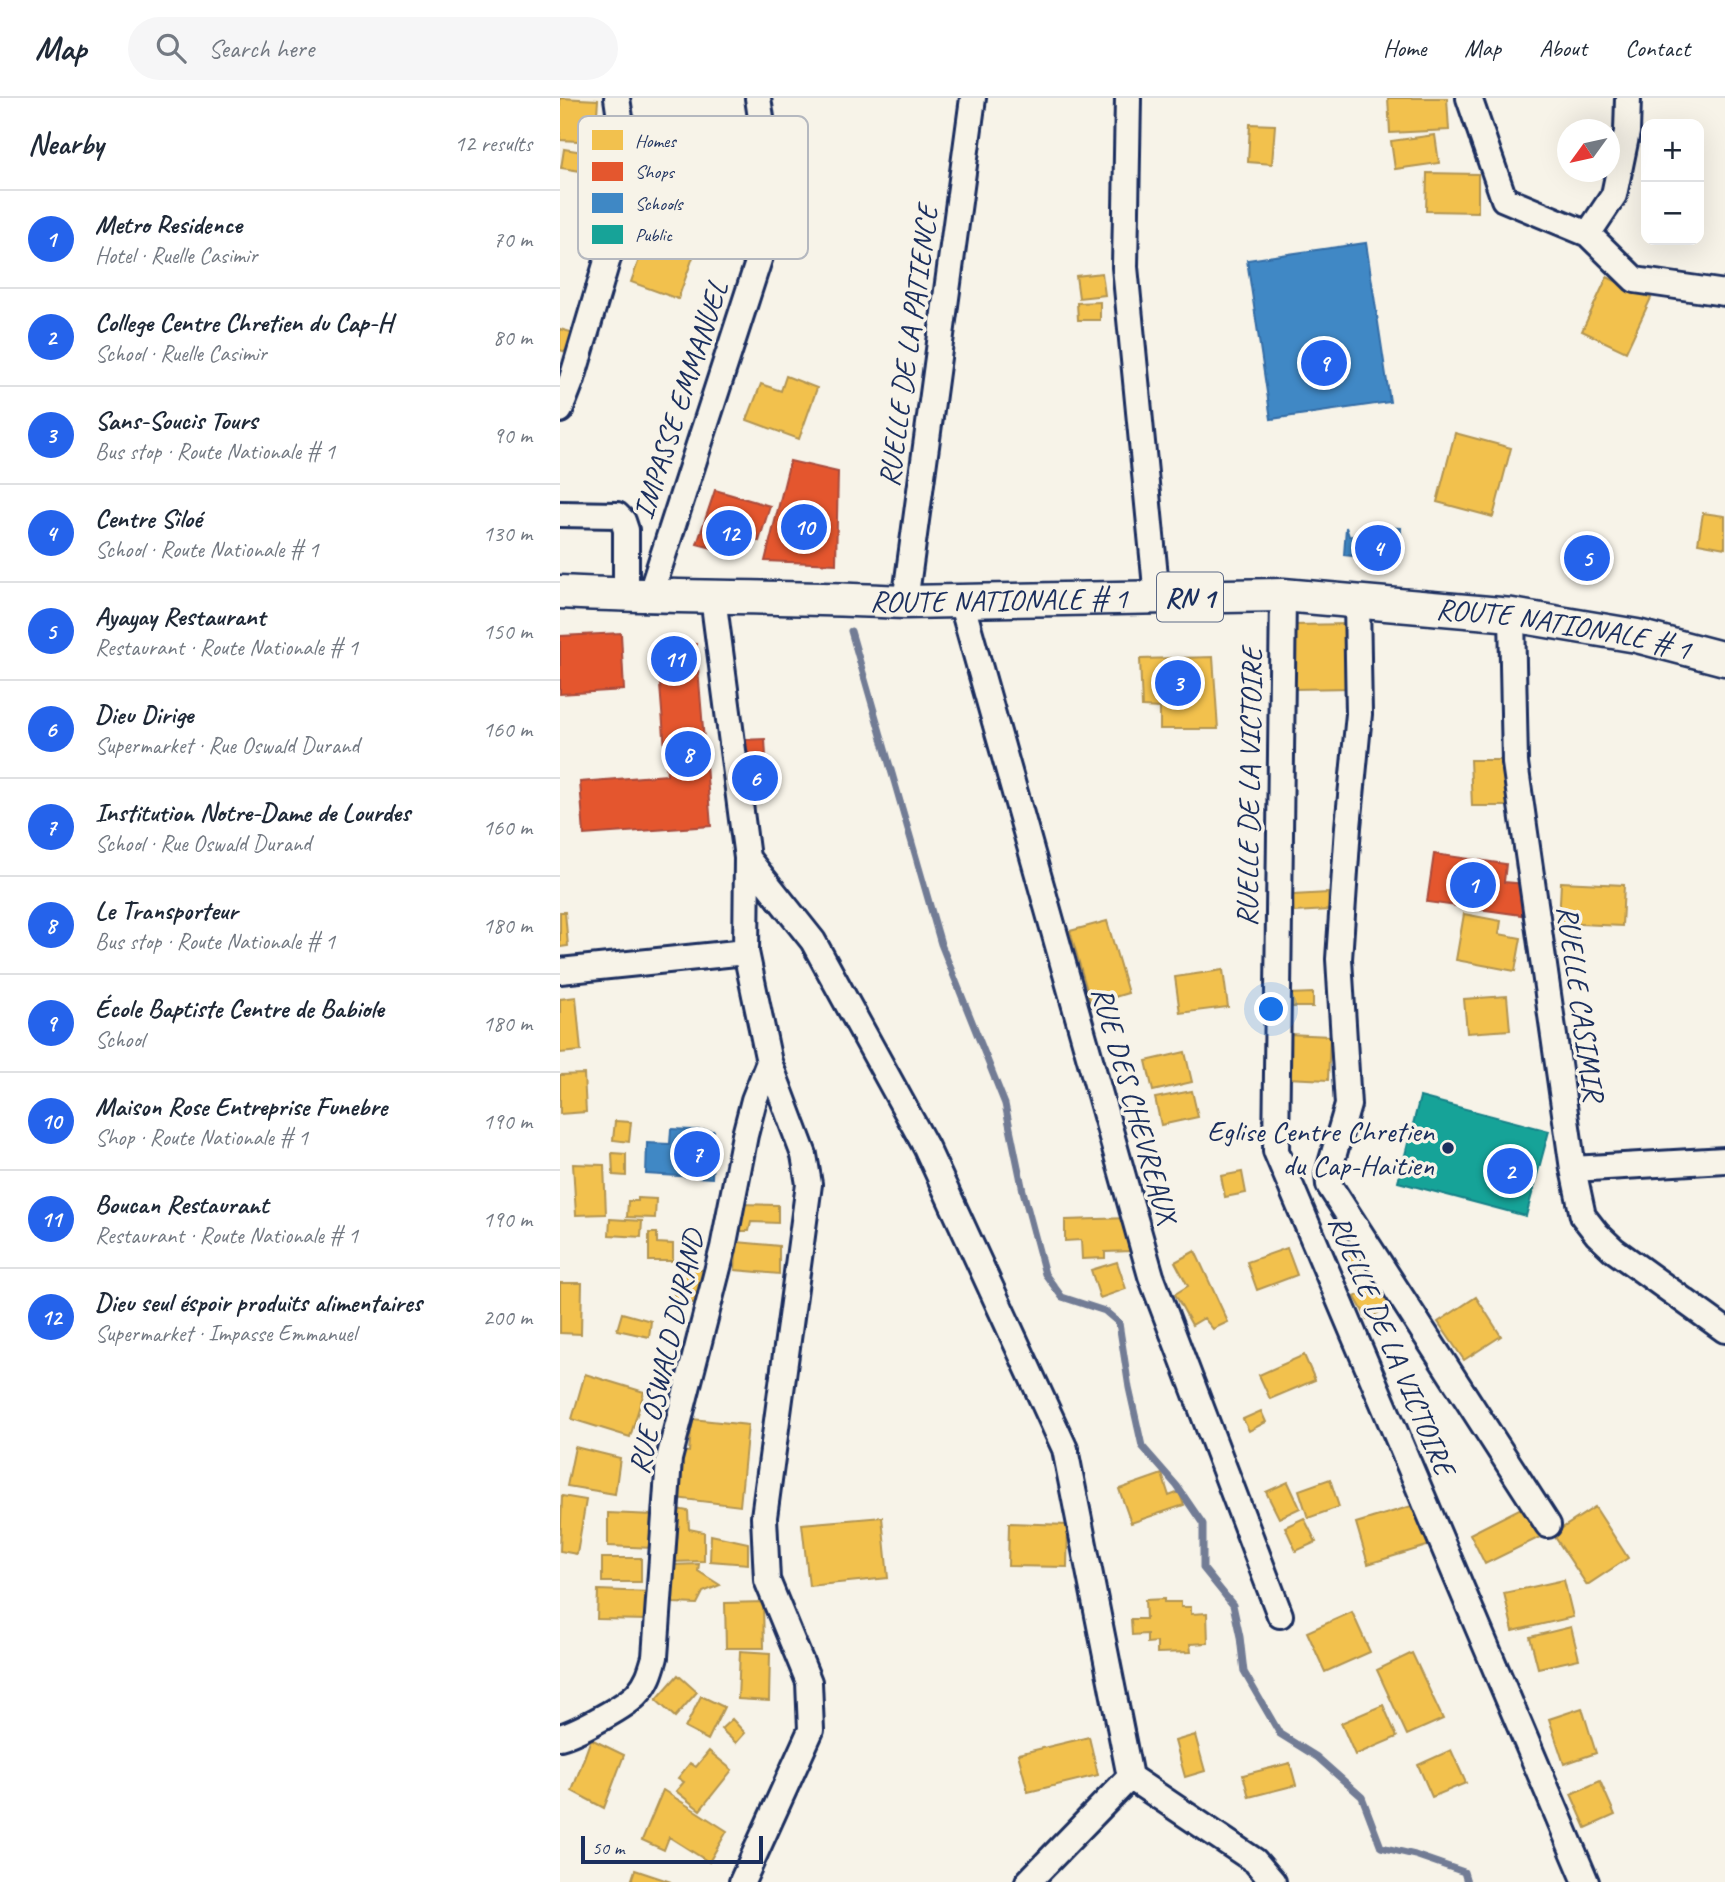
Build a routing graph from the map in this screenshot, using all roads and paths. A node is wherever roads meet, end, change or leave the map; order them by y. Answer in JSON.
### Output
{"nodes":[{"id":1,"x":617,"y":98,"type":"edge"},
{"id":2,"x":758,"y":98,"type":"edge"},
{"id":3,"x":973,"y":98,"type":"edge"},
{"id":4,"x":1128,"y":98,"type":"edge"},
{"id":5,"x":1469,"y":98,"type":"edge"},
{"id":6,"x":1628,"y":98,"type":"edge"},
{"id":7,"x":620,"y":116,"type":"edge"},
{"id":8,"x":761,"y":116,"type":"edge"},
{"id":9,"x":1588,"y":234,"type":"junction"},
{"id":10,"x":608,"y":259,"type":"edge"},
{"id":11,"x":758,"y":259,"type":"edge"},
{"id":12,"x":1725,"y":293,"type":"edge"},
{"id":13,"x":560,"y":410,"type":"edge"},
{"id":14,"x":560,"y":514,"type":"edge"},
{"id":15,"x":560,"y":592,"type":"edge"},
{"id":16,"x":1283,"y":595,"type":"junction"},
{"id":17,"x":638,"y":596,"type":"junction"},
{"id":18,"x":713,"y":597,"type":"junction"},
{"id":19,"x":1157,"y":597,"type":"junction"},
{"id":20,"x":961,"y":601,"type":"junction"},
{"id":21,"x":1357,"y":601,"type":"junction"},
{"id":22,"x":905,"y":602,"type":"junction"},
{"id":23,"x":1512,"y":615,"type":"junction"},
{"id":24,"x":1725,"y":659,"type":"edge"},
{"id":25,"x":747,"y":858,"type":"junction"},
{"id":26,"x":746,"y":953,"type":"junction"},
{"id":27,"x":560,"y":971,"type":"edge"},
{"id":28,"x":769,"y":1062,"type":"junction"},
{"id":29,"x":1725,"y":1160,"type":"edge"},
{"id":30,"x":1573,"y":1170,"type":"junction"},
{"id":31,"x":1725,"y":1331,"type":"edge"},
{"id":32,"x":1548,"y":1525,"type":"dead end"},
{"id":33,"x":1280,"y":1615,"type":"dead end"},
{"id":34,"x":560,"y":1737,"type":"edge"},
{"id":35,"x":1130,"y":1777,"type":"junction"},
{"id":36,"x":742,"y":1882,"type":"edge"},
{"id":37,"x":1028,"y":1882,"type":"edge"},
{"id":38,"x":1273,"y":1882,"type":"edge"},
{"id":39,"x":1586,"y":1882,"type":"edge"}],
"edges":[{"from":1,"to":7,"type":"street"},
{"from":2,"to":8,"type":"street","name":"IMPASSE EMMANUEL"},
{"from":3,"to":22,"type":"street","name":"RUELLE DE LA PATIENCE"},
{"from":4,"to":19,"type":"street"},
{"from":5,"to":9,"type":"street"},
{"from":6,"to":9,"type":"street"},
{"from":9,"to":12,"type":"street"},
{"from":10,"to":13,"type":"street"},
{"from":11,"to":17,"type":"street","name":"IMPASSE EMMANUEL"},
{"from":14,"to":17,"type":"street"},
{"from":15,"to":17,"type":"main road","name":"ROUTE NATIONALE # 1","number":"RN 1"},
{"from":16,"to":19,"type":"main road","name":"ROUTE NATIONALE # 1","number":"RN 1"},
{"from":16,"to":21,"type":"main road","name":"ROUTE NATIONALE # 1","number":"RN 1"},
{"from":16,"to":39,"type":"street","name":"RUELLE DE LA VICTOIRE"},
{"from":17,"to":18,"type":"main road","name":"ROUTE NATIONALE # 1","number":"RN 1"},
{"from":18,"to":22,"type":"main road","name":"ROUTE NATIONALE # 1","number":"RN 1"},
{"from":18,"to":25,"type":"street"},
{"from":19,"to":20,"type":"main road","name":"ROUTE NATIONALE # 1","number":"RN 1"},
{"from":20,"to":22,"type":"main road","name":"ROUTE NATIONALE # 1","number":"RN 1"},
{"from":20,"to":33,"type":"street","name":"RUE DES CHEVREAUX"},
{"from":21,"to":23,"type":"main road","name":"ROUTE NATIONALE # 1","number":"RN 1"},
{"from":21,"to":32,"type":"street"},
{"from":23,"to":24,"type":"main road","name":"ROUTE NATIONALE # 1","number":"RN 1"},
{"from":23,"to":30,"type":"street","name":"RUELLE CASIMIR"},
{"from":25,"to":26,"type":"street"},
{"from":25,"to":35,"type":"street"},
{"from":26,"to":27,"type":"street"},
{"from":26,"to":28,"type":"street"},
{"from":28,"to":34,"type":"street","name":"RUE OSWALD DURAND"},
{"from":28,"to":36,"type":"street"},
{"from":29,"to":30,"type":"street"},
{"from":30,"to":31,"type":"street","name":"RUELLE CASIMIR"},
{"from":35,"to":37,"type":"street"},
{"from":35,"to":38,"type":"street"}]}
